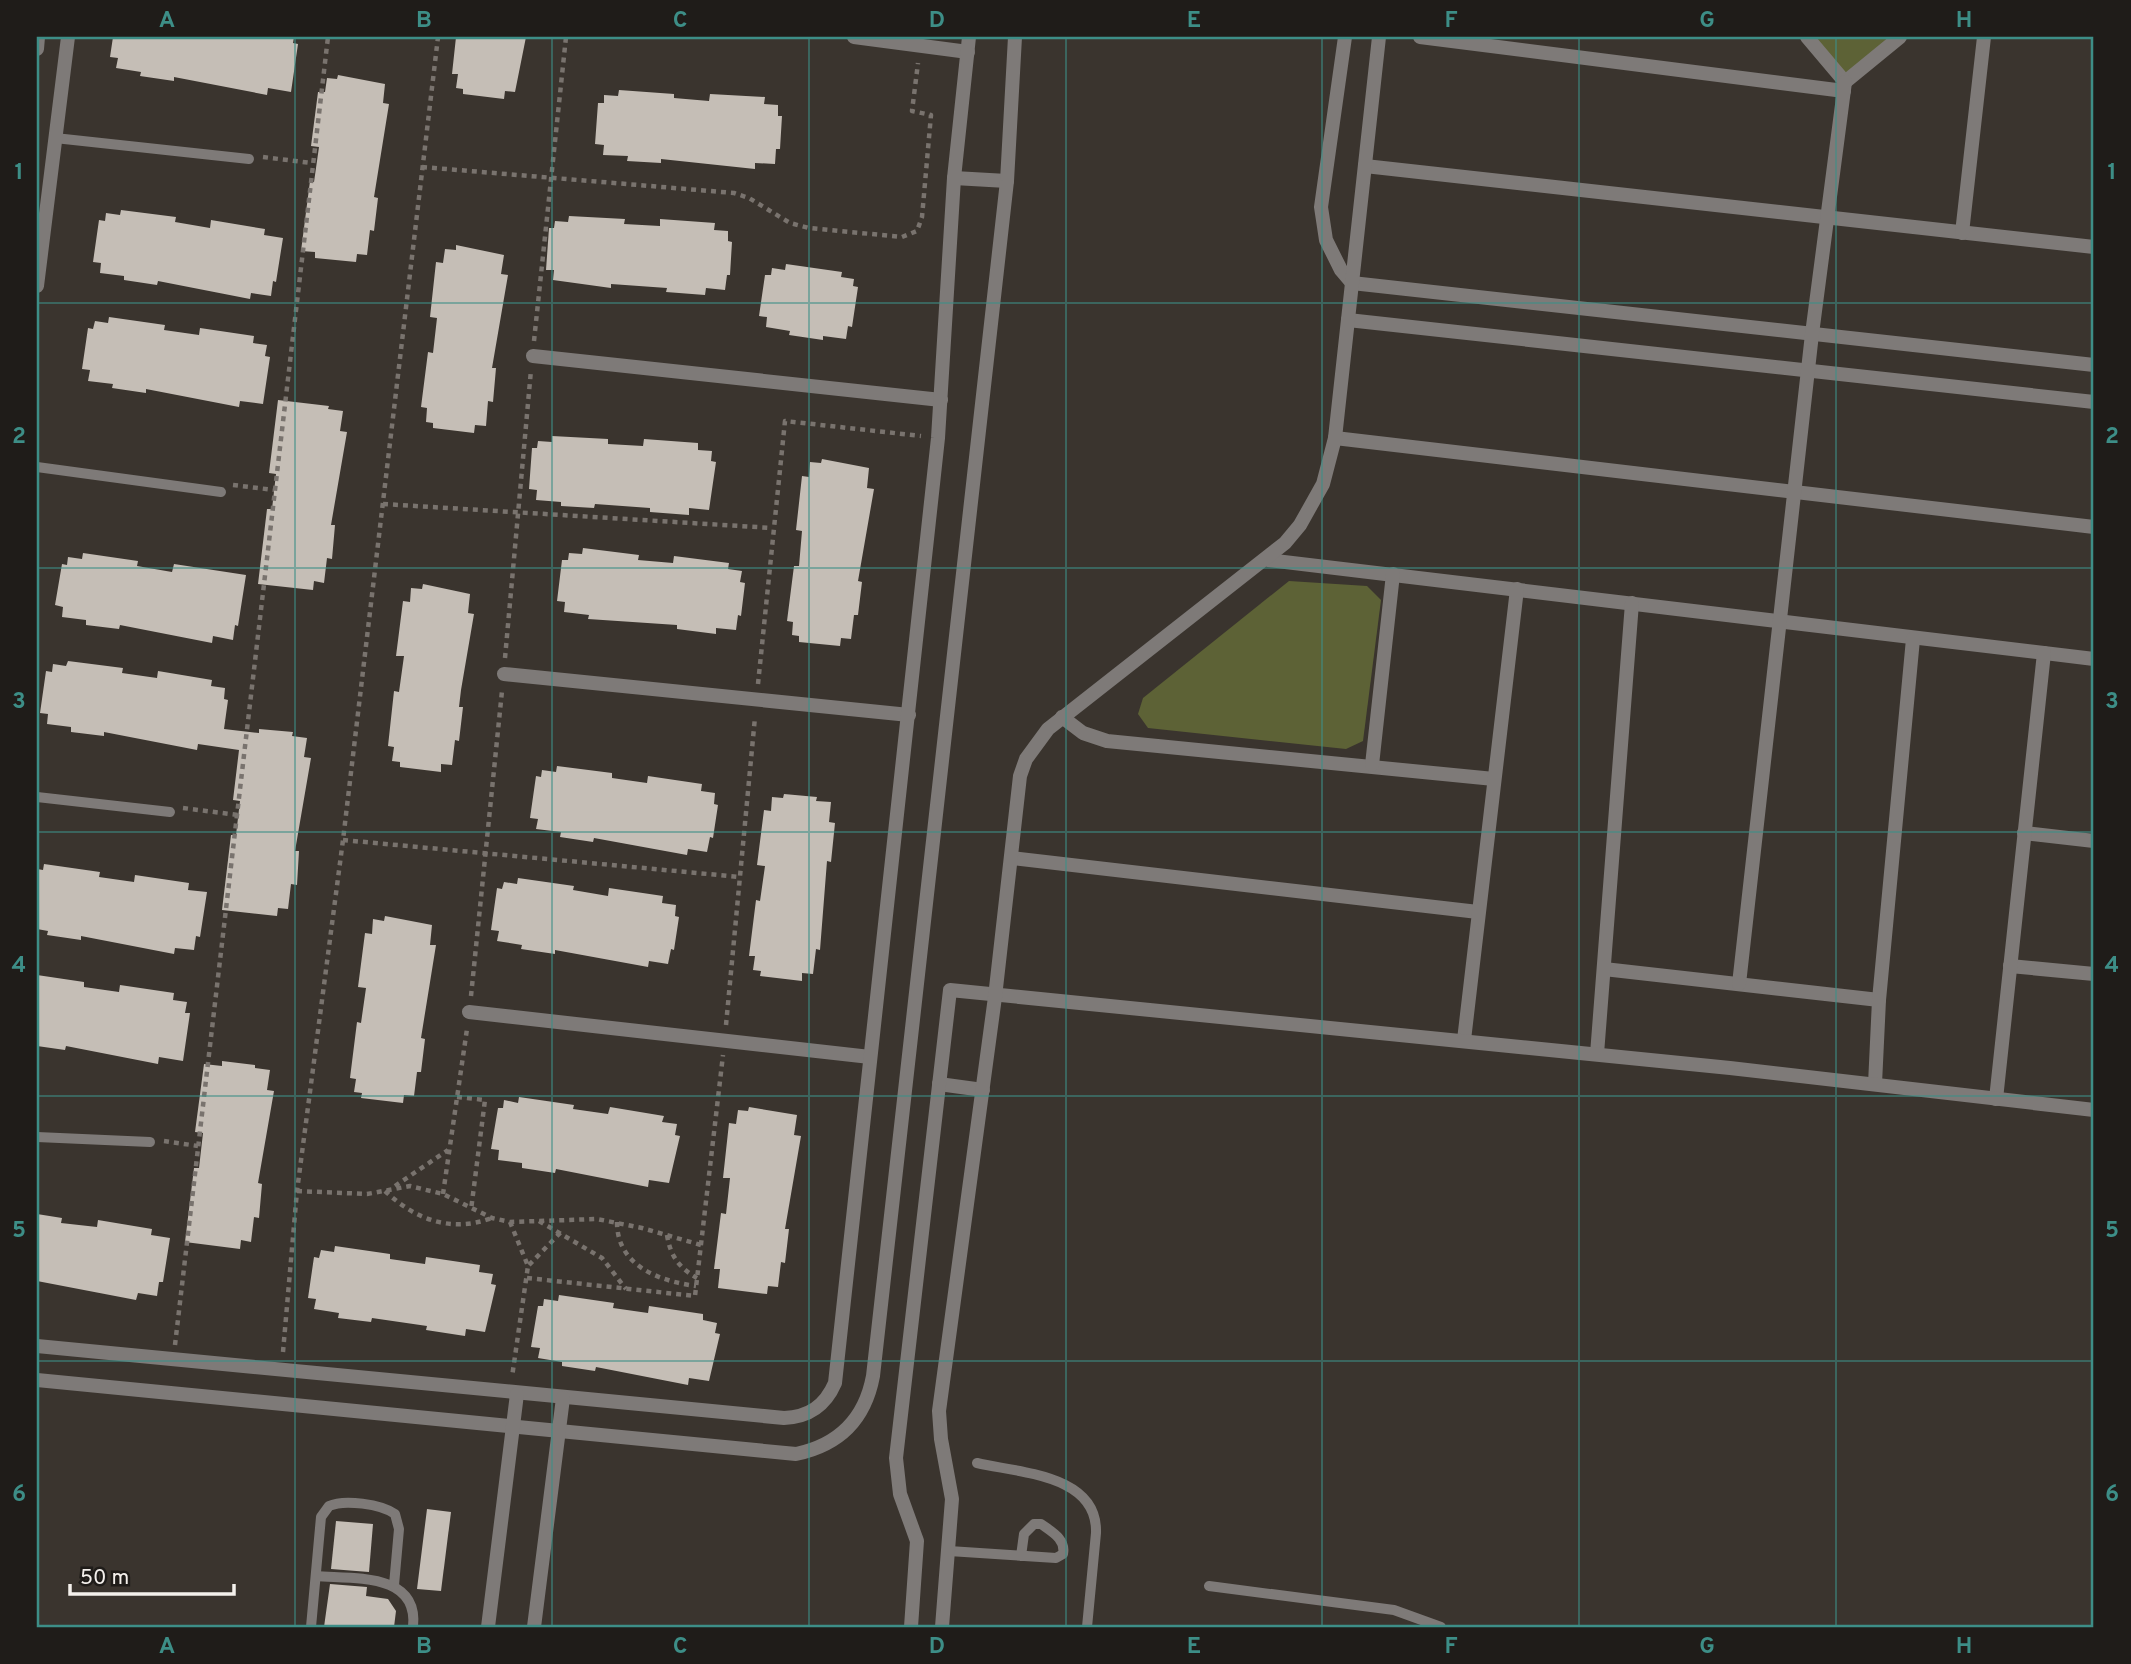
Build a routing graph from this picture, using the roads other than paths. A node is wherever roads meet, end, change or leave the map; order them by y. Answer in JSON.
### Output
{"nodes":[{"id":1,"x":38,"y":37,"type":"edge"},
{"id":2,"x":68,"y":37,"type":"edge"},
{"id":3,"x":854,"y":37,"type":"edge"},
{"id":4,"x":969,"y":37,"type":"edge"},
{"id":5,"x":1015,"y":37,"type":"edge"},
{"id":6,"x":1345,"y":37,"type":"edge"},
{"id":7,"x":1379,"y":37,"type":"edge"},
{"id":8,"x":1420,"y":37,"type":"edge"},
{"id":9,"x":1807,"y":37,"type":"edge"},
{"id":10,"x":1900,"y":37,"type":"edge"},
{"id":11,"x":1984,"y":37,"type":"edge"},
{"id":12,"x":37,"y":49,"type":"edge"},
{"id":13,"x":968,"y":52,"type":"junction"},
{"id":14,"x":1844,"y":87,"type":"junction"},
{"id":15,"x":55,"y":138,"type":"junction"},
{"id":16,"x":247,"y":159,"type":"road end"},
{"id":17,"x":1365,"y":166,"type":"junction"},
{"id":18,"x":954,"y":178,"type":"junction"},
{"id":19,"x":1007,"y":181,"type":"junction"},
{"id":20,"x":1827,"y":218,"type":"junction"},
{"id":21,"x":1962,"y":233,"type":"junction"},
{"id":22,"x":2094,"y":247,"type":"edge"},
{"id":23,"x":1352,"y":282,"type":"junction"},
{"id":24,"x":37,"y":286,"type":"edge"},
{"id":25,"x":1348,"y":320,"type":"junction"},
{"id":26,"x":1812,"y":334,"type":"junction"},
{"id":27,"x":533,"y":356,"type":"road end"},
{"id":28,"x":2094,"y":365,"type":"edge"},
{"id":29,"x":1808,"y":370,"type":"junction"},
{"id":30,"x":942,"y":400,"type":"junction"},
{"id":31,"x":2094,"y":402,"type":"edge"},
{"id":32,"x":1335,"y":438,"type":"junction"},
{"id":33,"x":37,"y":467,"type":"edge"},
{"id":34,"x":218,"y":491,"type":"road end"},
{"id":35,"x":1794,"y":492,"type":"junction"},
{"id":36,"x":2094,"y":527,"type":"edge"},
{"id":37,"x":1268,"y":559,"type":"junction"},
{"id":38,"x":1393,"y":574,"type":"junction"},
{"id":39,"x":1517,"y":589,"type":"junction"},
{"id":40,"x":1632,"y":603,"type":"junction"},
{"id":41,"x":1780,"y":621,"type":"junction"},
{"id":42,"x":1913,"y":639,"type":"junction"},
{"id":43,"x":2044,"y":653,"type":"junction"},
{"id":44,"x":2094,"y":659,"type":"edge"},
{"id":45,"x":504,"y":674,"type":"road end"},
{"id":46,"x":909,"y":715,"type":"junction"},
{"id":47,"x":1062,"y":717,"type":"junction"},
{"id":48,"x":1372,"y":765,"type":"junction"},
{"id":49,"x":1493,"y":779,"type":"junction"},
{"id":50,"x":37,"y":797,"type":"edge"},
{"id":51,"x":168,"y":812,"type":"road end"},
{"id":52,"x":2024,"y":833,"type":"junction"},
{"id":53,"x":2094,"y":841,"type":"edge"},
{"id":54,"x":1011,"y":858,"type":"junction"},
{"id":55,"x":1478,"y":912,"type":"junction"},
{"id":56,"x":2010,"y":966,"type":"junction"},
{"id":57,"x":1604,"y":969,"type":"junction"},
{"id":58,"x":2094,"y":974,"type":"edge"},
{"id":59,"x":1739,"y":984,"type":"junction"},
{"id":60,"x":996,"y":997,"type":"junction"},
{"id":61,"x":1879,"y":1000,"type":"junction"},
{"id":62,"x":469,"y":1012,"type":"road end"},
{"id":63,"x":1464,"y":1040,"type":"junction"},
{"id":64,"x":1597,"y":1054,"type":"junction"},
{"id":65,"x":870,"y":1057,"type":"junction"},
{"id":66,"x":939,"y":1084,"type":"junction"},
{"id":67,"x":1875,"y":1084,"type":"junction"},
{"id":68,"x":983,"y":1090,"type":"junction"},
{"id":69,"x":1996,"y":1099,"type":"junction"},
{"id":70,"x":2094,"y":1111,"type":"edge"},
{"id":71,"x":37,"y":1137,"type":"edge"},
{"id":72,"x":146,"y":1142,"type":"road end"},
{"id":73,"x":37,"y":1346,"type":"edge"},
{"id":74,"x":37,"y":1380,"type":"edge"},
{"id":75,"x":513,"y":1394,"type":"junction"},
{"id":76,"x":563,"y":1398,"type":"junction"},
{"id":77,"x":512,"y":1426,"type":"junction"},
{"id":78,"x":558,"y":1430,"type":"junction"},
{"id":79,"x":977,"y":1463,"type":"dead end"},
{"id":80,"x":949,"y":1551,"type":"junction"},
{"id":81,"x":1021,"y":1556,"type":"junction"},
{"id":82,"x":316,"y":1576,"type":"junction"},
{"id":83,"x":394,"y":1585,"type":"junction"},
{"id":84,"x":1209,"y":1586,"type":"dead end"},
{"id":85,"x":311,"y":1627,"type":"edge"},
{"id":86,"x":413,"y":1627,"type":"edge"},
{"id":87,"x":488,"y":1627,"type":"edge"},
{"id":88,"x":534,"y":1627,"type":"edge"},
{"id":89,"x":911,"y":1627,"type":"edge"},
{"id":90,"x":942,"y":1627,"type":"edge"},
{"id":91,"x":1087,"y":1627,"type":"edge"},
{"id":92,"x":1441,"y":1627,"type":"edge"}],
"edges":[{"from":1,"to":12,"type":"street"},
{"from":2,"to":15,"type":"street"},
{"from":3,"to":13,"type":"street"},
{"from":4,"to":13,"type":"street"},
{"from":5,"to":19,"type":"street"},
{"from":6,"to":23,"type":"street"},
{"from":7,"to":17,"type":"street"},
{"from":8,"to":14,"type":"street"},
{"from":9,"to":14,"type":"street"},
{"from":10,"to":14,"type":"street"},
{"from":11,"to":21,"type":"street"},
{"from":13,"to":18,"type":"street"},
{"from":14,"to":20,"type":"street"},
{"from":15,"to":16,"type":"lane"},
{"from":15,"to":24,"type":"street"},
{"from":17,"to":20,"type":"street"},
{"from":17,"to":23,"type":"street"},
{"from":18,"to":19,"type":"street"},
{"from":18,"to":30,"type":"street"},
{"from":19,"to":78,"type":"street"},
{"from":20,"to":21,"type":"street"},
{"from":20,"to":26,"type":"street"},
{"from":21,"to":22,"type":"street"},
{"from":23,"to":25,"type":"street"},
{"from":23,"to":26,"type":"street"},
{"from":25,"to":29,"type":"street"},
{"from":25,"to":32,"type":"street"},
{"from":26,"to":28,"type":"street"},
{"from":26,"to":29,"type":"street"},
{"from":27,"to":30,"type":"street"},
{"from":29,"to":31,"type":"street"},
{"from":29,"to":35,"type":"street"},
{"from":30,"to":46,"type":"street"},
{"from":32,"to":35,"type":"street"},
{"from":32,"to":37,"type":"street"},
{"from":33,"to":34,"type":"lane"},
{"from":35,"to":36,"type":"street"},
{"from":35,"to":41,"type":"street"},
{"from":37,"to":38,"type":"street"},
{"from":37,"to":47,"type":"street"},
{"from":38,"to":39,"type":"street"},
{"from":38,"to":48,"type":"street"},
{"from":39,"to":40,"type":"street"},
{"from":39,"to":49,"type":"street"},
{"from":40,"to":41,"type":"street"},
{"from":40,"to":57,"type":"street"},
{"from":41,"to":42,"type":"street"},
{"from":41,"to":59,"type":"street"},
{"from":42,"to":43,"type":"street"},
{"from":42,"to":61,"type":"street"},
{"from":43,"to":44,"type":"street"},
{"from":43,"to":52,"type":"street"},
{"from":45,"to":46,"type":"street"},
{"from":46,"to":65,"type":"street"},
{"from":47,"to":48,"type":"street"},
{"from":47,"to":54,"type":"street"},
{"from":48,"to":49,"type":"street"},
{"from":49,"to":55,"type":"street"},
{"from":50,"to":51,"type":"lane"},
{"from":52,"to":53,"type":"street"},
{"from":52,"to":56,"type":"street"},
{"from":54,"to":55,"type":"street"},
{"from":54,"to":60,"type":"street"},
{"from":55,"to":63,"type":"street"},
{"from":56,"to":58,"type":"street"},
{"from":56,"to":69,"type":"street"},
{"from":57,"to":59,"type":"street"},
{"from":57,"to":64,"type":"street"},
{"from":59,"to":61,"type":"street"},
{"from":60,"to":63,"type":"street"},
{"from":60,"to":66,"type":"street"},
{"from":60,"to":68,"type":"street"},
{"from":61,"to":67,"type":"street"},
{"from":62,"to":65,"type":"street"},
{"from":63,"to":64,"type":"street"},
{"from":64,"to":67,"type":"street"},
{"from":65,"to":76,"type":"street"},
{"from":66,"to":68,"type":"street"},
{"from":66,"to":89,"type":"street"},
{"from":67,"to":69,"type":"street"},
{"from":68,"to":80,"type":"street"},
{"from":69,"to":70,"type":"street"},
{"from":71,"to":72,"type":"lane"},
{"from":73,"to":75,"type":"street"},
{"from":74,"to":77,"type":"street"},
{"from":75,"to":76,"type":"street"},
{"from":75,"to":77,"type":"street"},
{"from":76,"to":78,"type":"street"},
{"from":77,"to":78,"type":"street"},
{"from":77,"to":87,"type":"street"},
{"from":78,"to":88,"type":"street"},
{"from":79,"to":91,"type":"lane"},
{"from":80,"to":81,"type":"lane"},
{"from":80,"to":90,"type":"street"},
{"from":81,"to":81,"type":"lane"},
{"from":82,"to":83,"type":"lane"},
{"from":82,"to":83,"type":"lane"},
{"from":82,"to":85,"type":"lane"},
{"from":83,"to":86,"type":"lane"},
{"from":84,"to":92,"type":"lane"}]}
